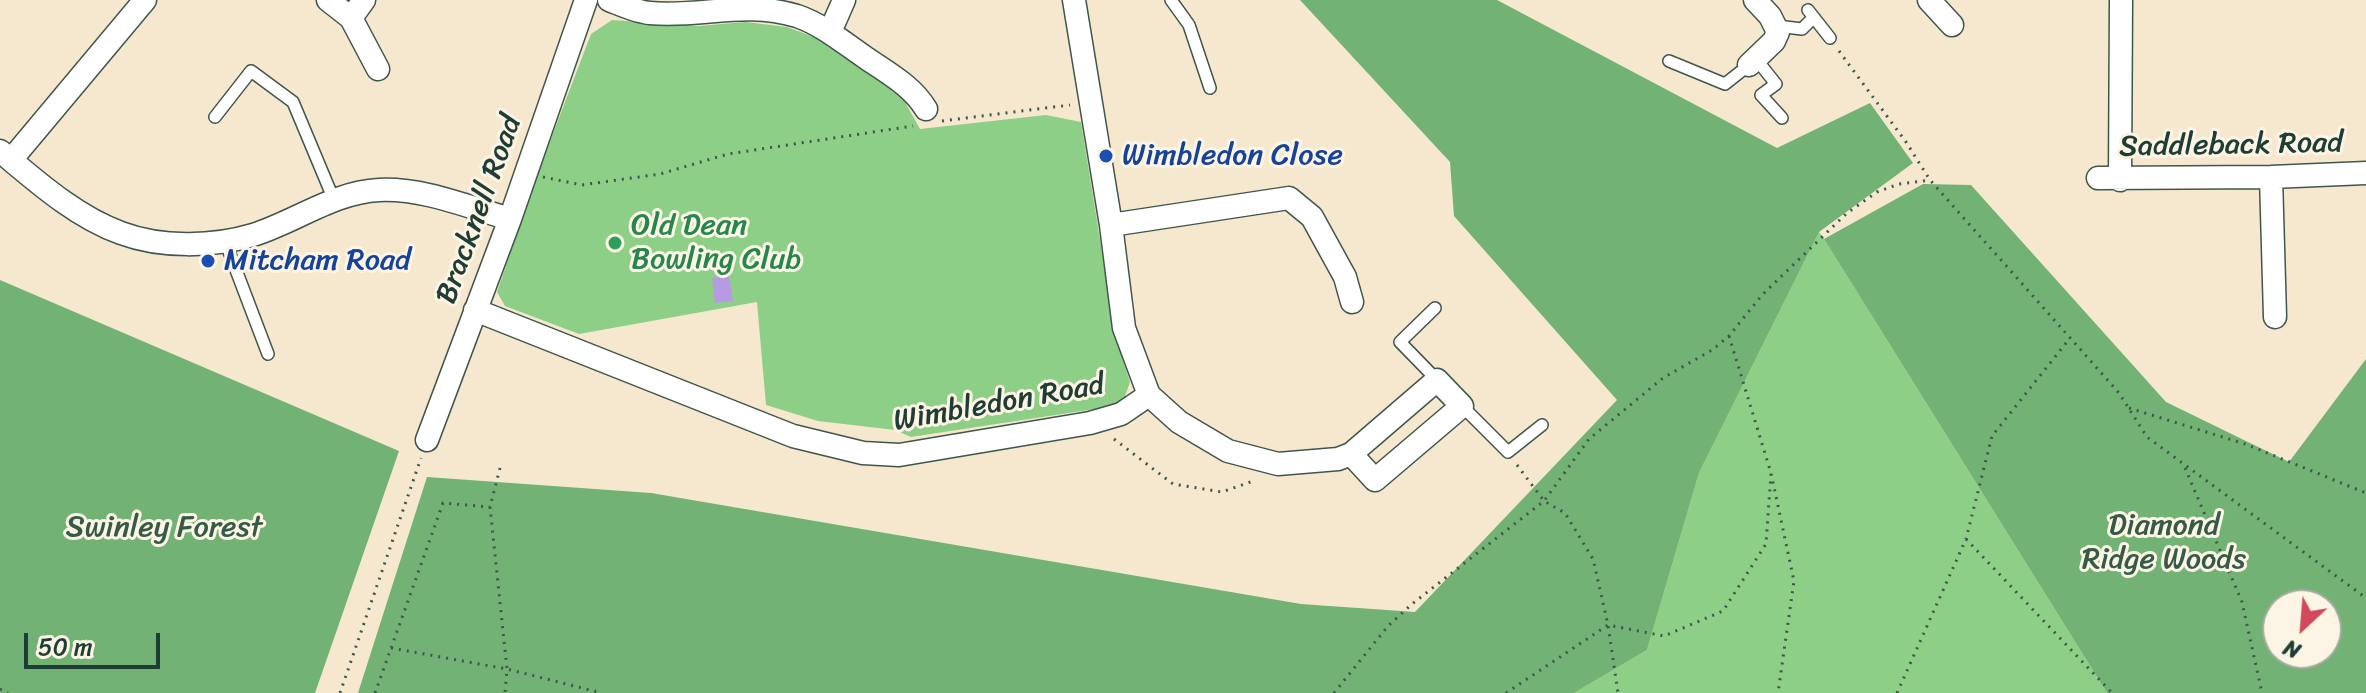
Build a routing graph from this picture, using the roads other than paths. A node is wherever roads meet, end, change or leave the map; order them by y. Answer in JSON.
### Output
{"nodes":[{"id":1,"x":328,"y":0,"type":"edge"},
{"id":2,"x":586,"y":0,"type":"edge"},
{"id":3,"x":609,"y":0,"type":"edge"},
{"id":4,"x":844,"y":0,"type":"edge"},
{"id":5,"x":1074,"y":0,"type":"edge"},
{"id":6,"x":1171,"y":0,"type":"edge"},
{"id":7,"x":1755,"y":0,"type":"edge"},
{"id":8,"x":1929,"y":0,"type":"edge"},
{"id":9,"x":2121,"y":0,"type":"edge"},
{"id":10,"x":140,"y":2,"type":"edge"},
{"id":11,"x":358,"y":9,"type":"edge"},
{"id":12,"x":1952,"y":25,"type":"dead end"},
{"id":13,"x":1777,"y":26,"type":"junction"},
{"id":14,"x":830,"y":32,"type":"junction"},
{"id":15,"x":1830,"y":38,"type":"road end"},
{"id":16,"x":1669,"y":61,"type":"dead end"},
{"id":17,"x":1752,"y":62,"type":"junction"},
{"id":18,"x":378,"y":69,"type":"dead end"},
{"id":19,"x":1210,"y":88,"type":"dead end"},
{"id":20,"x":215,"y":117,"type":"dead end"},
{"id":21,"x":924,"y":117,"type":"road end"},
{"id":22,"x":1782,"y":118,"type":"dead end"},
{"id":23,"x":6,"y":156,"type":"edge"},
{"id":24,"x":2366,"y":173,"type":"edge"},
{"id":25,"x":2271,"y":177,"type":"junction"},
{"id":26,"x":334,"y":200,"type":"junction"},
{"id":27,"x":510,"y":219,"type":"junction"},
{"id":28,"x":1111,"y":225,"type":"junction"},
{"id":29,"x":225,"y":240,"type":"junction"},
{"id":30,"x":1352,"y":302,"type":"dead end"},
{"id":31,"x":1435,"y":308,"type":"dead end"},
{"id":32,"x":475,"y":310,"type":"junction"},
{"id":33,"x":2275,"y":317,"type":"dead end"},
{"id":34,"x":268,"y":354,"type":"dead end"},
{"id":35,"x":1437,"y":380,"type":"junction"},
{"id":36,"x":1149,"y":395,"type":"junction"},
{"id":37,"x":1462,"y":406,"type":"junction"},
{"id":38,"x":1542,"y":425,"type":"dead end"},
{"id":39,"x":427,"y":440,"type":"dead end"},
{"id":40,"x":1351,"y":454,"type":"junction"}],
"edges":[{"from":1,"to":11,"type":"street"},
{"from":2,"to":27,"type":"street","name":"Bracknell Road"},
{"from":3,"to":14,"type":"street"},
{"from":4,"to":14,"type":"street"},
{"from":5,"to":28,"type":"street","name":"Wimbledon Road"},
{"from":6,"to":19,"type":"lane"},
{"from":7,"to":13,"type":"street"},
{"from":8,"to":12,"type":"street"},
{"from":9,"to":25,"type":"street","name":"Saddleback Road"},
{"from":10,"to":23,"type":"street"},
{"from":11,"to":18,"type":"street"},
{"from":13,"to":15,"type":"lane"},
{"from":13,"to":17,"type":"street"},
{"from":14,"to":21,"type":"street"},
{"from":16,"to":17,"type":"lane"},
{"from":17,"to":22,"type":"lane"},
{"from":20,"to":26,"type":"lane"},
{"from":23,"to":29,"type":"street"},
{"from":24,"to":25,"type":"street","name":"Saddleback Road"},
{"from":25,"to":33,"type":"street"},
{"from":26,"to":27,"type":"street"},
{"from":26,"to":29,"type":"street"},
{"from":27,"to":32,"type":"street","name":"Bracknell Road"},
{"from":28,"to":30,"type":"street"},
{"from":28,"to":36,"type":"street","name":"Wimbledon Road"},
{"from":29,"to":34,"type":"lane"},
{"from":31,"to":35,"type":"lane"},
{"from":32,"to":36,"type":"street","name":"Wimbledon Road"},
{"from":32,"to":39,"type":"street","name":"Bracknell Road"},
{"from":35,"to":37,"type":"street"},
{"from":35,"to":40,"type":"street"},
{"from":36,"to":40,"type":"street"},
{"from":37,"to":38,"type":"lane"},
{"from":37,"to":40,"type":"street"}]}
